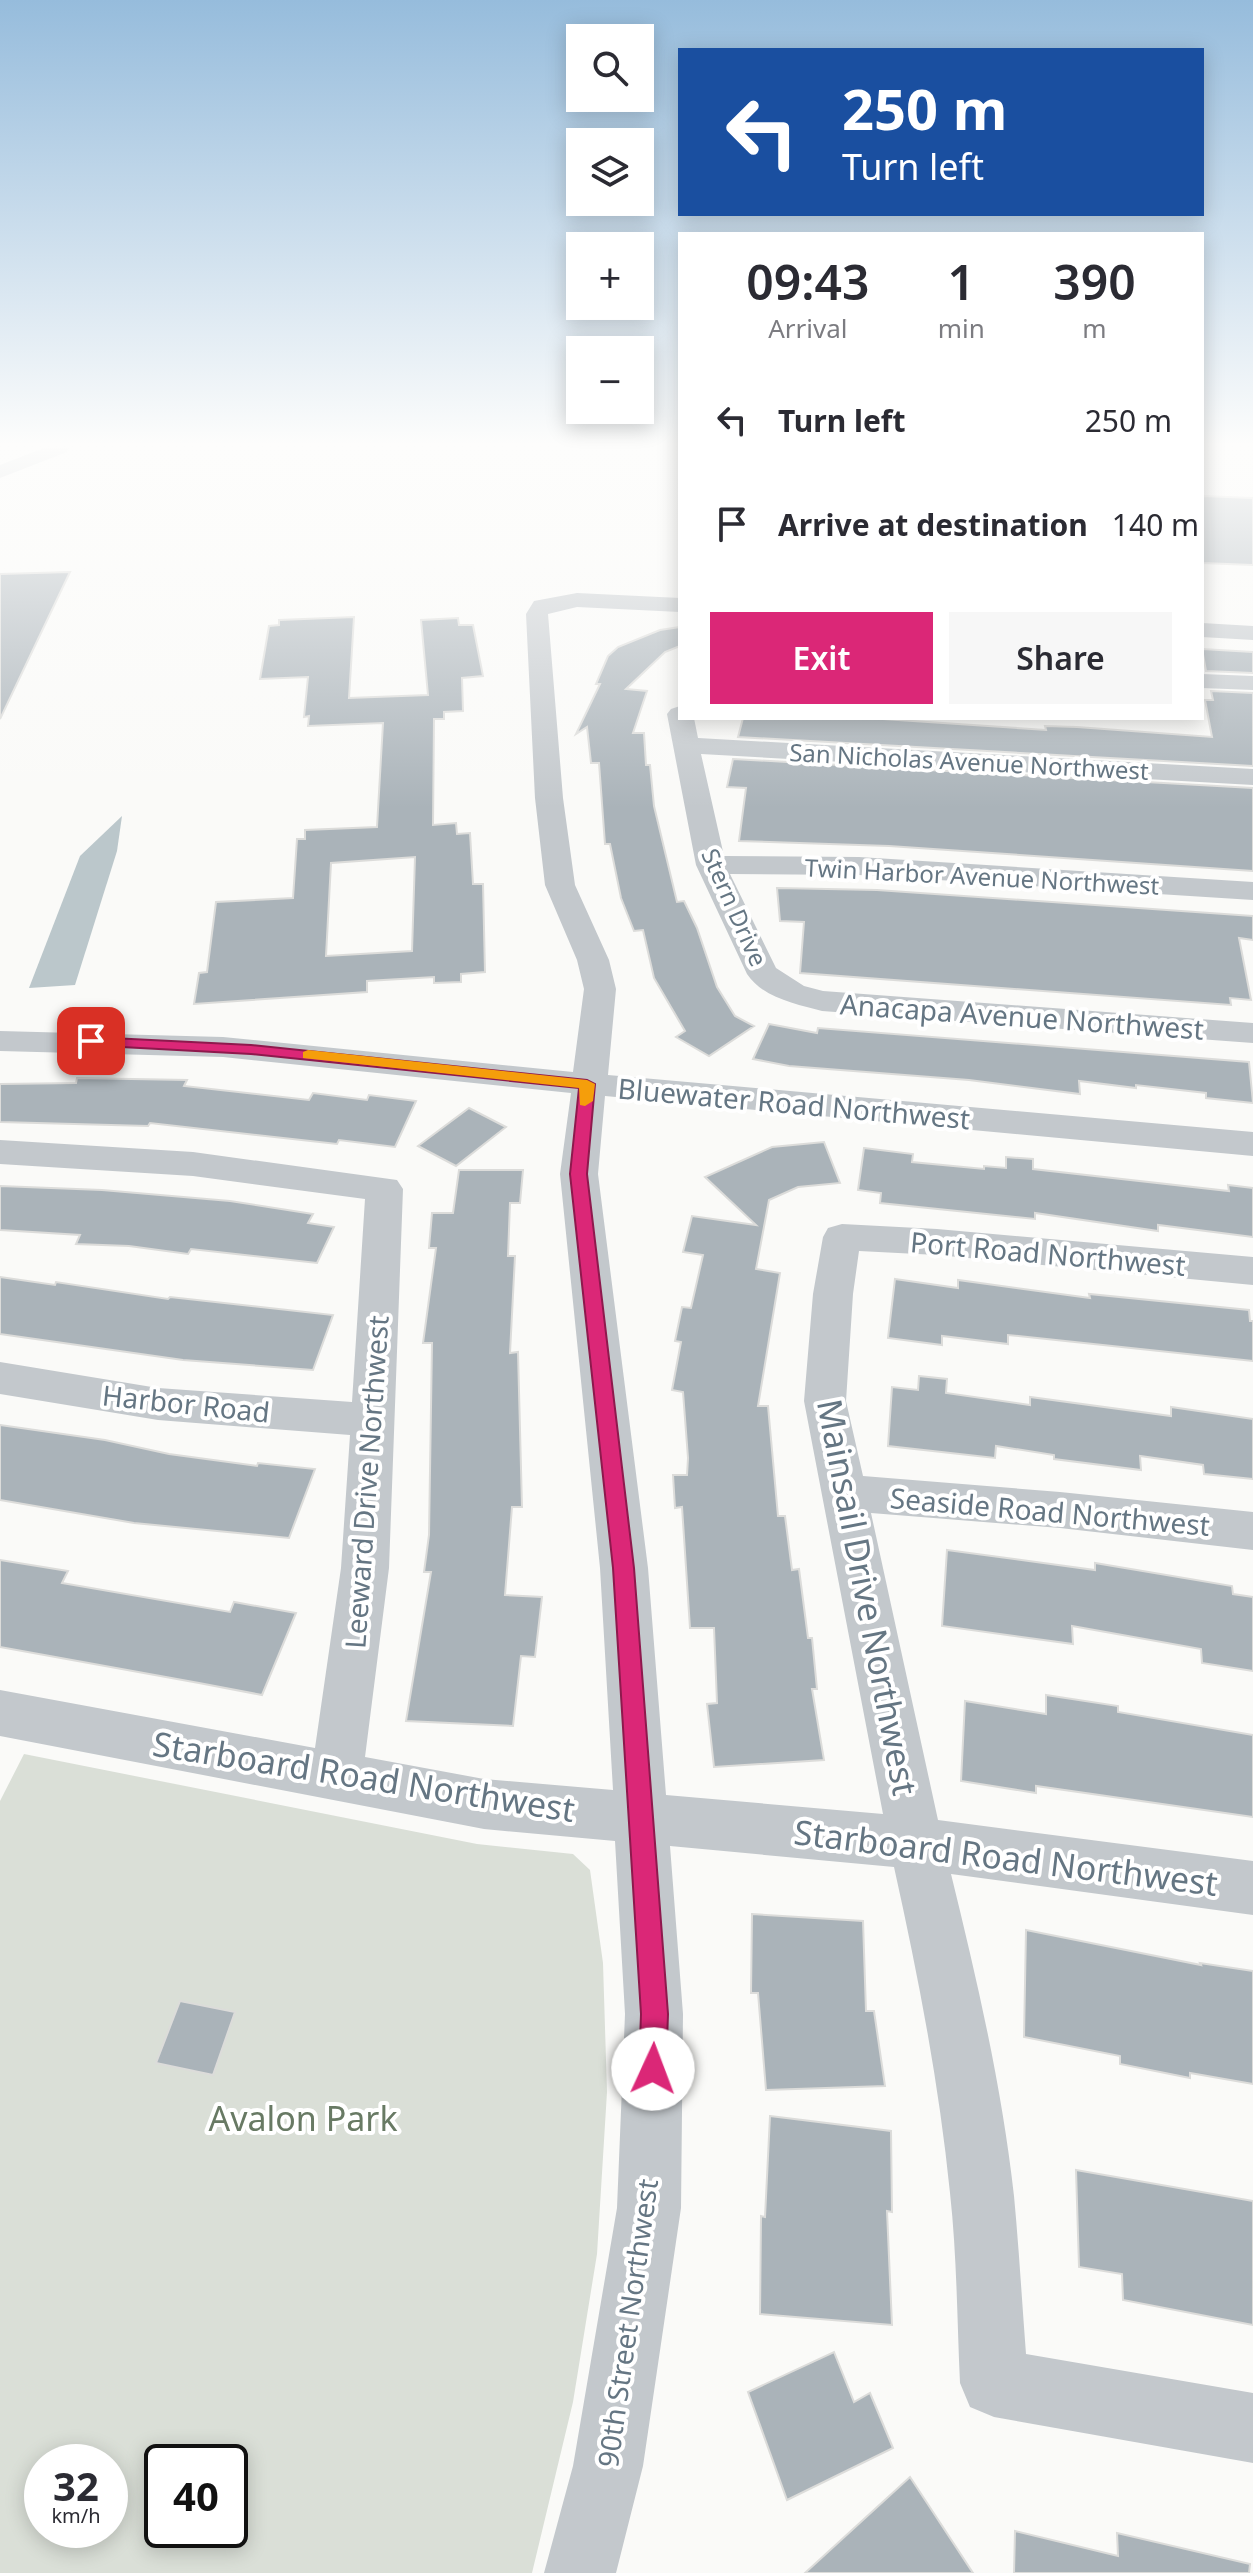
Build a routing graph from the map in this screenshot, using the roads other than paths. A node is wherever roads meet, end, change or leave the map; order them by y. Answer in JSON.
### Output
{"nodes":[{"id":1,"x":678,"y":605,"type":"edge"},
{"id":2,"x":1204,"y":630,"type":"edge"},
{"id":3,"x":1253,"y":633,"type":"edge"},
{"id":4,"x":1204,"y":681,"type":"edge"},
{"id":5,"x":1253,"y":683,"type":"edge"},
{"id":6,"x":681,"y":720,"type":"edge"},
{"id":7,"x":685,"y":745,"type":"junction"},
{"id":8,"x":1253,"y":777,"type":"edge"},
{"id":9,"x":711,"y":865,"type":"junction"},
{"id":10,"x":1253,"y":891,"type":"edge"},
{"id":11,"x":792,"y":993,"type":"joint"},
{"id":12,"x":1253,"y":1033,"type":"edge"},
{"id":13,"x":0,"y":1041,"type":"edge"},
{"id":14,"x":587,"y":1084,"type":"junction"},
{"id":15,"x":1253,"y":1144,"type":"edge"},
{"id":16,"x":0,"y":1152,"type":"edge"},
{"id":17,"x":842,"y":1237,"type":"joint"},
{"id":18,"x":1253,"y":1271,"type":"edge"},
{"id":19,"x":0,"y":1378,"type":"edge"},
{"id":20,"x":373,"y":1420,"type":"junction"},
{"id":21,"x":846,"y":1493,"type":"junction"},
{"id":22,"x":1253,"y":1531,"type":"edge"},
{"id":23,"x":0,"y":1713,"type":"edge"},
{"id":24,"x":337,"y":1774,"type":"junction"},
{"id":25,"x":640,"y":1818,"type":"junction"},
{"id":26,"x":916,"y":1843,"type":"junction"},
{"id":27,"x":1253,"y":1888,"type":"edge"},
{"id":28,"x":1253,"y":2428,"type":"edge"},
{"id":29,"x":580,"y":2573,"type":"edge"}],
"edges":[{"from":1,"to":14,"type":"street","name":"90th Street Northwest"},
{"from":2,"to":3,"type":"street"},
{"from":4,"to":5,"type":"street"},
{"from":6,"to":7,"type":"street","name":"Stern Drive"},
{"from":7,"to":8,"type":"street","name":"San Nicholas Avenue Northwest"},
{"from":7,"to":9,"type":"street","name":"Stern Drive"},
{"from":9,"to":10,"type":"street","name":"Twin Harbor Avenue Northwest"},
{"from":9,"to":11,"type":"street","name":"Stern Drive"},
{"from":11,"to":12,"type":"street","name":"Anacapa Avenue Northwest"},
{"from":13,"to":14,"type":"street","name":"Bluewater Road Northwest"},
{"from":14,"to":15,"type":"street","name":"Bluewater Road Northwest"},
{"from":14,"to":25,"type":"street","name":"90th Street Northwest"},
{"from":16,"to":20,"type":"street","name":"Leeward Drive Northwest"},
{"from":17,"to":18,"type":"street","name":"Port Road Northwest"},
{"from":17,"to":21,"type":"street","name":"Mainsail Drive Northwest"},
{"from":19,"to":20,"type":"street","name":"Harbor Road"},
{"from":20,"to":24,"type":"street","name":"Leeward Drive Northwest"},
{"from":21,"to":22,"type":"street","name":"Seaside Road Northwest"},
{"from":21,"to":26,"type":"street","name":"Mainsail Drive Northwest"},
{"from":23,"to":24,"type":"street","name":"Starboard Road Northwest"},
{"from":24,"to":25,"type":"street","name":"Starboard Road Northwest"},
{"from":25,"to":26,"type":"street","name":"Starboard Road Northwest"},
{"from":25,"to":29,"type":"street","name":"90th Street Northwest"},
{"from":26,"to":27,"type":"street","name":"Starboard Road Northwest"},
{"from":26,"to":28,"type":"street","name":"Mainsail Drive Northwest"}]}
